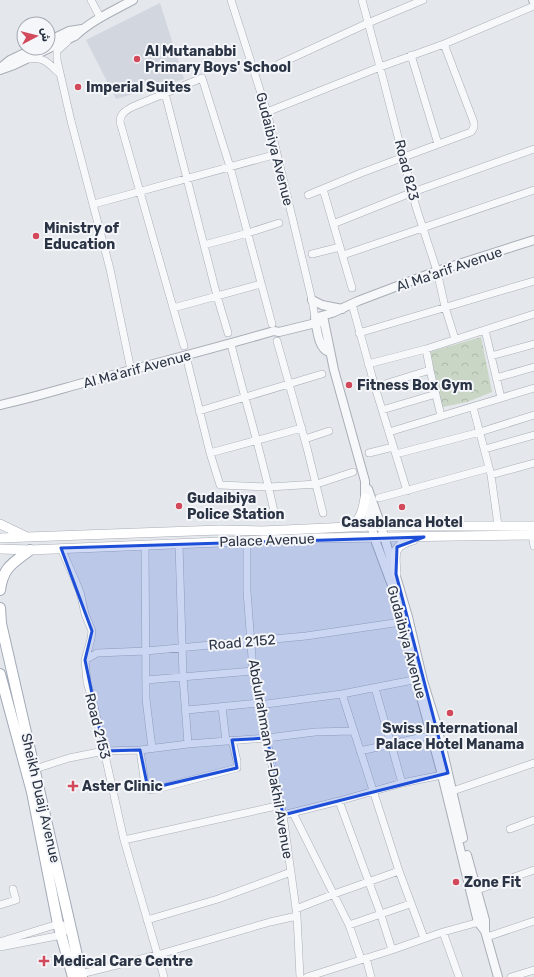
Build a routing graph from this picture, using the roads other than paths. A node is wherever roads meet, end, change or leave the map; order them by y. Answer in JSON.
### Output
{"nodes":[{"id":1,"x":91,"y":0,"type":"edge"},
{"id":2,"x":133,"y":0,"type":"edge"},
{"id":3,"x":231,"y":0,"type":"edge"},
{"id":4,"x":362,"y":0,"type":"edge"},
{"id":5,"x":423,"y":0,"type":"edge"},
{"id":6,"x":534,"y":6,"type":"edge"},
{"id":7,"x":100,"y":17,"type":"junction"},
{"id":8,"x":368,"y":23,"type":"junction"},
{"id":9,"x":82,"y":29,"type":"junction"},
{"id":10,"x":75,"y":36,"type":"junction"},
{"id":11,"x":56,"y":37,"type":"edge"},
{"id":12,"x":444,"y":44,"type":"junction"},
{"id":13,"x":18,"y":56,"type":"edge"},
{"id":14,"x":411,"y":56,"type":"junction"},
{"id":15,"x":24,"y":61,"type":"junction"},
{"id":16,"x":279,"y":64,"type":"dead end"},
{"id":17,"x":380,"y":67,"type":"junction"},
{"id":18,"x":0,"y":69,"type":"edge"},
{"id":19,"x":60,"y":74,"type":"junction"},
{"id":20,"x":165,"y":93,"type":"junction"},
{"id":21,"x":267,"y":112,"type":"junction"},
{"id":22,"x":438,"y":144,"type":"junction"},
{"id":23,"x":533,"y":152,"type":"edge"},
{"id":24,"x":277,"y":154,"type":"junction"},
{"id":25,"x":403,"y":158,"type":"junction"},
{"id":26,"x":230,"y":168,"type":"junction"},
{"id":27,"x":187,"y":178,"type":"junction"},
{"id":28,"x":323,"y":189,"type":"junction"},
{"id":29,"x":534,"y":190,"type":"edge"},
{"id":30,"x":141,"y":192,"type":"junction"},
{"id":31,"x":413,"y":192,"type":"junction"},
{"id":32,"x":308,"y":195,"type":"dead end"},
{"id":33,"x":94,"y":204,"type":"junction"},
{"id":34,"x":279,"y":223,"type":"dead end"},
{"id":35,"x":333,"y":224,"type":"junction"},
{"id":36,"x":423,"y":227,"type":"junction"},
{"id":37,"x":248,"y":233,"type":"junction"},
{"id":38,"x":533,"y":241,"type":"edge"},
{"id":39,"x":204,"y":245,"type":"junction"},
{"id":40,"x":340,"y":247,"type":"junction"},
{"id":41,"x":312,"y":254,"type":"dead end"},
{"id":42,"x":343,"y":255,"type":"junction"},
{"id":43,"x":437,"y":271,"type":"junction"},
{"id":44,"x":534,"y":280,"type":"edge"},
{"id":45,"x":261,"y":284,"type":"junction"},
{"id":46,"x":352,"y":288,"type":"dead end"},
{"id":47,"x":217,"y":296,"type":"junction"},
{"id":48,"x":312,"y":300,"type":"junction"},
{"id":49,"x":352,"y":304,"type":"junction"},
{"id":50,"x":173,"y":308,"type":"junction"},
{"id":51,"x":445,"y":308,"type":"junction"},
{"id":52,"x":342,"y":309,"type":"junction"},
{"id":53,"x":534,"y":314,"type":"edge"},
{"id":54,"x":320,"y":319,"type":"junction"},
{"id":55,"x":273,"y":328,"type":"junction"},
{"id":56,"x":485,"y":330,"type":"junction"},
{"id":57,"x":228,"y":333,"type":"dead end"},
{"id":58,"x":359,"y":333,"type":"junction"},
{"id":59,"x":455,"y":339,"type":"junction"},
{"id":60,"x":277,"y":341,"type":"dead end"},
{"id":61,"x":231,"y":344,"type":"junction"},
{"id":62,"x":534,"y":344,"type":"edge"},
{"id":63,"x":184,"y":346,"type":"dead end"},
{"id":64,"x":426,"y":348,"type":"junction"},
{"id":65,"x":186,"y":356,"type":"junction"},
{"id":66,"x":491,"y":356,"type":"junction"},
{"id":67,"x":368,"y":364,"type":"junction"},
{"id":68,"x":534,"y":367,"type":"edge"},
{"id":69,"x":131,"y":370,"type":"junction"},
{"id":70,"x":430,"y":370,"type":"junction"},
{"id":71,"x":322,"y":374,"type":"dead end"},
{"id":72,"x":496,"y":378,"type":"junction"},
{"id":73,"x":289,"y":383,"type":"junction"},
{"id":74,"x":375,"y":387,"type":"junction"},
{"id":75,"x":534,"y":388,"type":"edge"},
{"id":76,"x":436,"y":394,"type":"junction"},
{"id":77,"x":244,"y":396,"type":"junction"},
{"id":78,"x":501,"y":398,"type":"junction"},
{"id":79,"x":0,"y":405,"type":"edge"},
{"id":80,"x":473,"y":407,"type":"junction"},
{"id":81,"x":199,"y":410,"type":"junction"},
{"id":82,"x":382,"y":410,"type":"junction"},
{"id":83,"x":534,"y":415,"type":"edge"},
{"id":84,"x":441,"y":416,"type":"junction"},
{"id":85,"x":302,"y":428,"type":"junction"},
{"id":86,"x":329,"y":431,"type":"dead end"},
{"id":87,"x":389,"y":432,"type":"junction"},
{"id":88,"x":480,"y":432,"type":"junction"},
{"id":89,"x":534,"y":435,"type":"edge"},
{"id":90,"x":305,"y":439,"type":"junction"},
{"id":91,"x":256,"y":440,"type":"junction"},
{"id":92,"x":485,"y":449,"type":"junction"},
{"id":93,"x":394,"y":450,"type":"junction"},
{"id":94,"x":210,"y":453,"type":"junction"},
{"id":95,"x":369,"y":453,"type":"dead end"},
{"id":96,"x":534,"y":463,"type":"edge"},
{"id":97,"x":352,"y":472,"type":"dead end"},
{"id":98,"x":490,"y":472,"type":"junction"},
{"id":99,"x":365,"y":481,"type":"junction"},
{"id":100,"x":316,"y":484,"type":"junction"},
{"id":101,"x":269,"y":487,"type":"junction"},
{"id":102,"x":407,"y":491,"type":"junction"},
{"id":103,"x":365,"y":498,"type":"junction"},
{"id":104,"x":379,"y":498,"type":"dead end"},
{"id":105,"x":323,"y":513,"type":"dead end"},
{"id":106,"x":275,"y":516,"type":"dead end"},
{"id":107,"x":0,"y":524,"type":"edge"},
{"id":108,"x":498,"y":525,"type":"junction"},
{"id":109,"x":372,"y":526,"type":"junction"},
{"id":110,"x":381,"y":526,"type":"junction"},
{"id":111,"x":343,"y":527,"type":"junction"},
{"id":112,"x":533,"y":532,"type":"edge"},
{"id":113,"x":374,"y":537,"type":"junction"},
{"id":114,"x":384,"y":537,"type":"junction"},
{"id":115,"x":424,"y":537,"type":"junction"},
{"id":116,"x":0,"y":538,"type":"edge"},
{"id":117,"x":28,"y":538,"type":"junction"},
{"id":118,"x":247,"y":542,"type":"junction"},
{"id":119,"x":178,"y":544,"type":"junction"},
{"id":120,"x":145,"y":545,"type":"junction"},
{"id":121,"x":534,"y":546,"type":"edge"},
{"id":122,"x":62,"y":548,"type":"junction"},
{"id":123,"x":0,"y":549,"type":"edge"},
{"id":124,"x":30,"y":550,"type":"junction"},
{"id":125,"x":396,"y":574,"type":"junction"},
{"id":126,"x":0,"y":590,"type":"edge"},
{"id":127,"x":0,"y":608,"type":"edge"},
{"id":128,"x":404,"y":619,"type":"junction"},
{"id":129,"x":1,"y":621,"type":"edge"},
{"id":130,"x":250,"y":641,"type":"junction"},
{"id":131,"x":182,"y":647,"type":"junction"},
{"id":132,"x":146,"y":651,"type":"junction"},
{"id":133,"x":85,"y":660,"type":"junction"},
{"id":134,"x":253,"y":671,"type":"junction"},
{"id":135,"x":0,"y":674,"type":"edge"},
{"id":136,"x":183,"y":677,"type":"junction"},
{"id":137,"x":146,"y":680,"type":"junction"},
{"id":138,"x":408,"y":681,"type":"dead end"},
{"id":139,"x":375,"y":688,"type":"junction"},
{"id":140,"x":342,"y":694,"type":"junction"},
{"id":141,"x":258,"y":704,"type":"junction"},
{"id":142,"x":222,"y":708,"type":"junction"},
{"id":143,"x":186,"y":710,"type":"junction"},
{"id":144,"x":353,"y":731,"type":"junction"},
{"id":145,"x":423,"y":737,"type":"dead end"},
{"id":146,"x":266,"y":738,"type":"junction"},
{"id":147,"x":229,"y":740,"type":"junction"},
{"id":148,"x":188,"y":744,"type":"junction"},
{"id":149,"x":390,"y":744,"type":"junction"},
{"id":150,"x":152,"y":748,"type":"junction"},
{"id":151,"x":140,"y":750,"type":"junction"},
{"id":152,"x":360,"y":750,"type":"junction"},
{"id":153,"x":104,"y":751,"type":"junction"},
{"id":154,"x":534,"y":763,"type":"edge"},
{"id":155,"x":35,"y":769,"type":"junction"},
{"id":156,"x":445,"y":774,"type":"junction"},
{"id":157,"x":402,"y":783,"type":"junction"},
{"id":158,"x":373,"y":790,"type":"junction"},
{"id":159,"x":449,"y":792,"type":"junction"},
{"id":160,"x":339,"y":801,"type":"junction"},
{"id":161,"x":281,"y":805,"type":"junction"},
{"id":162,"x":293,"y":813,"type":"junction"},
{"id":163,"x":283,"y":816,"type":"junction"},
{"id":164,"x":534,"y":820,"type":"edge"},
{"id":165,"x":510,"y":829,"type":"dead end"},
{"id":166,"x":124,"y":840,"type":"junction"},
{"id":167,"x":534,"y":870,"type":"edge"},
{"id":168,"x":399,"y":871,"type":"junction"},
{"id":169,"x":291,"y":872,"type":"junction"},
{"id":170,"x":368,"y":881,"type":"junction"},
{"id":171,"x":13,"y":890,"type":"dead end"},
{"id":172,"x":477,"y":890,"type":"junction"},
{"id":173,"x":334,"y":894,"type":"junction"},
{"id":174,"x":410,"y":904,"type":"junction"},
{"id":175,"x":0,"y":905,"type":"edge"},
{"id":176,"x":297,"y":912,"type":"junction"},
{"id":177,"x":381,"y":915,"type":"junction"},
{"id":178,"x":147,"y":920,"type":"junction"},
{"id":179,"x":482,"y":921,"type":"junction"},
{"id":180,"x":534,"y":921,"type":"edge"},
{"id":181,"x":350,"y":925,"type":"junction"},
{"id":182,"x":65,"y":928,"type":"junction"},
{"id":183,"x":443,"y":932,"type":"junction"},
{"id":184,"x":486,"y":934,"type":"junction"},
{"id":185,"x":424,"y":938,"type":"junction"},
{"id":186,"x":0,"y":942,"type":"edge"},
{"id":187,"x":0,"y":946,"type":"edge"},
{"id":188,"x":392,"y":950,"type":"junction"},
{"id":189,"x":157,"y":955,"type":"junction"},
{"id":190,"x":363,"y":958,"type":"junction"},
{"id":191,"x":534,"y":970,"type":"edge"},
{"id":192,"x":78,"y":976,"type":"edge"},
{"id":193,"x":164,"y":977,"type":"edge"},
{"id":194,"x":300,"y":977,"type":"edge"},
{"id":195,"x":307,"y":977,"type":"edge"},
{"id":196,"x":371,"y":977,"type":"edge"},
{"id":197,"x":458,"y":977,"type":"edge"},
{"id":198,"x":498,"y":977,"type":"edge"},
{"id":199,"x":511,"y":977,"type":"edge"}],
"edges":[{"from":1,"to":7,"type":"street"},
{"from":2,"to":7,"type":"street"},
{"from":3,"to":21,"type":"street","name":"Gudaibiya Avenue"},
{"from":4,"to":8,"type":"street","name":"Road 823"},
{"from":5,"to":8,"type":"street"},
{"from":6,"to":12,"type":"street"},
{"from":7,"to":9,"type":"street"},
{"from":8,"to":16,"type":"street"},
{"from":8,"to":17,"type":"street","name":"Road 823"},
{"from":9,"to":10,"type":"street"},
{"from":9,"to":11,"type":"street"},
{"from":10,"to":15,"type":"street"},
{"from":10,"to":19,"type":"street"},
{"from":12,"to":14,"type":"street"},
{"from":12,"to":22,"type":"street"},
{"from":13,"to":18,"type":"street"},
{"from":14,"to":17,"type":"street"},
{"from":14,"to":22,"type":"street"},
{"from":15,"to":18,"type":"street"},
{"from":15,"to":19,"type":"street"},
{"from":17,"to":21,"type":"street"},
{"from":17,"to":25,"type":"street","name":"Road 823"},
{"from":19,"to":33,"type":"street"},
{"from":20,"to":26,"type":"street"},
{"from":20,"to":27,"type":"street"},
{"from":20,"to":30,"type":"street"},
{"from":21,"to":24,"type":"street","name":"Gudaibiya Avenue"},
{"from":22,"to":25,"type":"street"},
{"from":23,"to":31,"type":"street"},
{"from":24,"to":26,"type":"street"},
{"from":24,"to":48,"type":"street","name":"Gudaibiya Avenue"},
{"from":25,"to":28,"type":"street"},
{"from":25,"to":31,"type":"street","name":"Road 823"},
{"from":26,"to":27,"type":"street"},
{"from":26,"to":37,"type":"street"},
{"from":27,"to":30,"type":"street"},
{"from":27,"to":39,"type":"street"},
{"from":28,"to":32,"type":"street"},
{"from":28,"to":35,"type":"street"},
{"from":29,"to":36,"type":"street"},
{"from":30,"to":33,"type":"street"},
{"from":30,"to":50,"type":"street"},
{"from":31,"to":35,"type":"street"},
{"from":31,"to":36,"type":"street","name":"Road 823"},
{"from":33,"to":69,"type":"street"},
{"from":34,"to":37,"type":"street"},
{"from":35,"to":40,"type":"street"},
{"from":36,"to":42,"type":"street"},
{"from":36,"to":43,"type":"street","name":"Road 823"},
{"from":37,"to":39,"type":"street"},
{"from":37,"to":45,"type":"street"},
{"from":38,"to":43,"type":"street","name":"Al Ma'arif Avenue"},
{"from":39,"to":47,"type":"street"},
{"from":40,"to":41,"type":"street"},
{"from":40,"to":42,"type":"street"},
{"from":42,"to":46,"type":"street"},
{"from":43,"to":49,"type":"street","name":"Al Ma'arif Avenue"},
{"from":43,"to":51,"type":"street","name":"Road 823"},
{"from":44,"to":51,"type":"street"},
{"from":45,"to":47,"type":"street"},
{"from":45,"to":55,"type":"street"},
{"from":47,"to":50,"type":"street"},
{"from":47,"to":57,"type":"street"},
{"from":48,"to":52,"type":"street"},
{"from":48,"to":54,"type":"street","name":"Gudaibiya Avenue"},
{"from":49,"to":52,"type":"street","name":"Al Ma'arif Avenue"},
{"from":49,"to":58,"type":"street"},
{"from":50,"to":63,"type":"street"},
{"from":51,"to":58,"type":"street"},
{"from":51,"to":59,"type":"street","name":"Road 823"},
{"from":52,"to":54,"type":"street","name":"Al Ma'arif Avenue"},
{"from":53,"to":56,"type":"street"},
{"from":54,"to":55,"type":"street","name":"Al Ma'arif Avenue"},
{"from":54,"to":99,"type":"street","name":"Gudaibiya Avenue"},
{"from":55,"to":61,"type":"street","name":"Al Ma'arif Avenue"},
{"from":56,"to":59,"type":"street"},
{"from":56,"to":66,"type":"street"},
{"from":58,"to":67,"type":"street"},
{"from":59,"to":64,"type":"street"},
{"from":60,"to":73,"type":"street"},
{"from":61,"to":65,"type":"street","name":"Al Ma'arif Avenue"},
{"from":61,"to":77,"type":"street"},
{"from":62,"to":66,"type":"street"},
{"from":64,"to":67,"type":"street"},
{"from":64,"to":70,"type":"street"},
{"from":65,"to":69,"type":"street","name":"Al Ma'arif Avenue"},
{"from":65,"to":81,"type":"street"},
{"from":66,"to":72,"type":"street"},
{"from":67,"to":74,"type":"street"},
{"from":68,"to":72,"type":"street"},
{"from":69,"to":79,"type":"street","name":"Al Ma'arif Avenue"},
{"from":70,"to":74,"type":"street"},
{"from":70,"to":76,"type":"street"},
{"from":71,"to":73,"type":"street"},
{"from":72,"to":78,"type":"street"},
{"from":73,"to":77,"type":"street"},
{"from":73,"to":85,"type":"street"},
{"from":74,"to":82,"type":"street"},
{"from":75,"to":78,"type":"street"},
{"from":76,"to":82,"type":"street"},
{"from":76,"to":84,"type":"street"},
{"from":77,"to":81,"type":"street"},
{"from":77,"to":91,"type":"street"},
{"from":78,"to":80,"type":"street"},
{"from":80,"to":84,"type":"street"},
{"from":80,"to":88,"type":"street"},
{"from":81,"to":94,"type":"street"},
{"from":82,"to":87,"type":"street"},
{"from":83,"to":88,"type":"street"},
{"from":84,"to":87,"type":"street"},
{"from":85,"to":90,"type":"street"},
{"from":85,"to":91,"type":"street"},
{"from":86,"to":90,"type":"street"},
{"from":87,"to":93,"type":"street"},
{"from":88,"to":92,"type":"street"},
{"from":88,"to":93,"type":"street"},
{"from":89,"to":92,"type":"street"},
{"from":90,"to":100,"type":"street"},
{"from":91,"to":94,"type":"street"},
{"from":91,"to":101,"type":"street"},
{"from":92,"to":98,"type":"street"},
{"from":93,"to":95,"type":"street"},
{"from":93,"to":102,"type":"street"},
{"from":94,"to":101,"type":"street"},
{"from":96,"to":98,"type":"street"},
{"from":97,"to":100,"type":"street"},
{"from":98,"to":102,"type":"street"},
{"from":98,"to":108,"type":"street"},
{"from":99,"to":103,"type":"street","name":"Gudaibiya Avenue"},
{"from":99,"to":110,"type":"street","name":"Gudaibiya Avenue"},
{"from":100,"to":101,"type":"street"},
{"from":100,"to":105,"type":"street"},
{"from":101,"to":106,"type":"street"},
{"from":102,"to":104,"type":"street"},
{"from":103,"to":109,"type":"street","name":"Gudaibiya Avenue"},
{"from":103,"to":111,"type":"main road"},
{"from":107,"to":117,"type":"main road"},
{"from":108,"to":110,"type":"main road","name":"Palace Avenue"},
{"from":108,"to":112,"type":"main road","name":"Palace Avenue"},
{"from":109,"to":110,"type":"main road","name":"Palace Avenue"},
{"from":109,"to":111,"type":"main road","name":"Palace Avenue"},
{"from":109,"to":113,"type":"street","name":"Gudaibiya Avenue"},
{"from":110,"to":114,"type":"street","name":"Gudaibiya Avenue"},
{"from":111,"to":117,"type":"main road","name":"Palace Avenue"},
{"from":112,"to":115,"type":"main road","name":"Palace Avenue"},
{"from":112,"to":121,"type":"street"},
{"from":113,"to":114,"type":"main road","name":"Palace Avenue"},
{"from":113,"to":118,"type":"main road","name":"Palace Avenue"},
{"from":113,"to":128,"type":"street","name":"Gudaibiya Avenue"},
{"from":114,"to":115,"type":"main road","name":"Palace Avenue"},
{"from":114,"to":125,"type":"street","name":"Gudaibiya Avenue"},
{"from":115,"to":125,"type":"main road"},
{"from":116,"to":117,"type":"main road","name":"Palace Avenue"},
{"from":118,"to":119,"type":"main road","name":"Palace Avenue"},
{"from":118,"to":130,"type":"street","name":"Abdulrahman Al-Dakhil Avenue"},
{"from":119,"to":120,"type":"main road","name":"Palace Avenue"},
{"from":119,"to":131,"type":"street"},
{"from":120,"to":122,"type":"main road","name":"Palace Avenue"},
{"from":120,"to":132,"type":"street"},
{"from":122,"to":124,"type":"main road","name":"Palace Avenue"},
{"from":122,"to":133,"type":"street","name":"Road 2153"},
{"from":123,"to":124,"type":"main road","name":"Palace Avenue"},
{"from":124,"to":126,"type":"main road"},
{"from":125,"to":128,"type":"street","name":"Gudaibiya Avenue"},
{"from":127,"to":129,"type":"main road","name":"Sheikh Duaij Avenue"},
{"from":128,"to":130,"type":"street","name":"Road 2152"},
{"from":128,"to":156,"type":"street","name":"Gudaibiya Avenue"},
{"from":129,"to":155,"type":"main road","name":"Sheikh Duaij Avenue"},
{"from":130,"to":131,"type":"street","name":"Road 2152"},
{"from":130,"to":134,"type":"street","name":"Abdulrahman Al-Dakhil Avenue"},
{"from":131,"to":132,"type":"street","name":"Road 2152"},
{"from":131,"to":136,"type":"street"},
{"from":132,"to":133,"type":"street","name":"Road 2152"},
{"from":132,"to":137,"type":"street"},
{"from":133,"to":153,"type":"street","name":"Road 2153"},
{"from":134,"to":136,"type":"street"},
{"from":134,"to":141,"type":"street","name":"Abdulrahman Al-Dakhil Avenue"},
{"from":135,"to":182,"type":"main road","name":"Sheikh Duaij Avenue"},
{"from":136,"to":137,"type":"street"},
{"from":136,"to":143,"type":"street"},
{"from":137,"to":150,"type":"street"},
{"from":138,"to":139,"type":"street"},
{"from":139,"to":140,"type":"street"},
{"from":139,"to":149,"type":"street"},
{"from":140,"to":141,"type":"street"},
{"from":140,"to":144,"type":"street"},
{"from":141,"to":142,"type":"street"},
{"from":141,"to":146,"type":"street","name":"Abdulrahman Al-Dakhil Avenue"},
{"from":142,"to":143,"type":"street"},
{"from":142,"to":147,"type":"street"},
{"from":143,"to":148,"type":"street"},
{"from":144,"to":146,"type":"street"},
{"from":144,"to":152,"type":"street"},
{"from":145,"to":149,"type":"street"},
{"from":146,"to":147,"type":"street"},
{"from":146,"to":161,"type":"street","name":"Abdulrahman Al-Dakhil Avenue"},
{"from":147,"to":148,"type":"street"},
{"from":147,"to":151,"type":"street"},
{"from":148,"to":150,"type":"street"},
{"from":149,"to":152,"type":"street"},
{"from":149,"to":157,"type":"street"},
{"from":150,"to":151,"type":"street"},
{"from":151,"to":153,"type":"street"},
{"from":152,"to":158,"type":"street"},
{"from":153,"to":155,"type":"street"},
{"from":153,"to":166,"type":"street","name":"Road 2153"},
{"from":154,"to":159,"type":"street"},
{"from":155,"to":182,"type":"main road","name":"Sheikh Duaij Avenue"},
{"from":156,"to":157,"type":"street"},
{"from":156,"to":159,"type":"street","name":"Gudaibiya Avenue"},
{"from":157,"to":158,"type":"street"},
{"from":158,"to":160,"type":"street"},
{"from":158,"to":168,"type":"street"},
{"from":159,"to":172,"type":"street","name":"Gudaibiya Avenue"},
{"from":159,"to":179,"type":"street","name":"Gudaibiya Avenue"},
{"from":160,"to":162,"type":"street"},
{"from":160,"to":170,"type":"street"},
{"from":161,"to":163,"type":"street","name":"Abdulrahman Al-Dakhil Avenue"},
{"from":161,"to":166,"type":"street"},
{"from":162,"to":163,"type":"street"},
{"from":162,"to":173,"type":"street"},
{"from":163,"to":169,"type":"street","name":"Abdulrahman Al-Dakhil Avenue"},
{"from":164,"to":165,"type":"street"},
{"from":166,"to":178,"type":"street","name":"Road 2153"},
{"from":167,"to":172,"type":"street"},
{"from":168,"to":170,"type":"street"},
{"from":168,"to":174,"type":"street"},
{"from":169,"to":176,"type":"street","name":"Abdulrahman Al-Dakhil Avenue"},
{"from":169,"to":178,"type":"street"},
{"from":170,"to":173,"type":"street"},
{"from":170,"to":177,"type":"street"},
{"from":171,"to":175,"type":"street"},
{"from":172,"to":179,"type":"street","name":"Gudaibiya Avenue"},
{"from":173,"to":176,"type":"street"},
{"from":173,"to":181,"type":"street"},
{"from":174,"to":177,"type":"street"},
{"from":174,"to":185,"type":"street"},
{"from":176,"to":189,"type":"street"},
{"from":176,"to":194,"type":"street","name":"Abdulrahman Al-Dakhil Avenue"},
{"from":177,"to":181,"type":"street"},
{"from":177,"to":188,"type":"street"},
{"from":178,"to":189,"type":"street","name":"Road 2153"},
{"from":179,"to":183,"type":"street"},
{"from":179,"to":184,"type":"street","name":"Gudaibiya Avenue"},
{"from":180,"to":184,"type":"street"},
{"from":181,"to":190,"type":"street"},
{"from":182,"to":186,"type":"street"},
{"from":182,"to":187,"type":"street"},
{"from":182,"to":192,"type":"main road","name":"Sheikh Duaij Avenue"},
{"from":183,"to":185,"type":"street"},
{"from":183,"to":197,"type":"street"},
{"from":184,"to":198,"type":"street","name":"Gudaibiya Avenue"},
{"from":185,"to":188,"type":"street"},
{"from":188,"to":190,"type":"street"},
{"from":189,"to":192,"type":"street"},
{"from":189,"to":193,"type":"street","name":"Road 2153"},
{"from":190,"to":195,"type":"street"},
{"from":190,"to":196,"type":"street"},
{"from":191,"to":199,"type":"street"}]}
